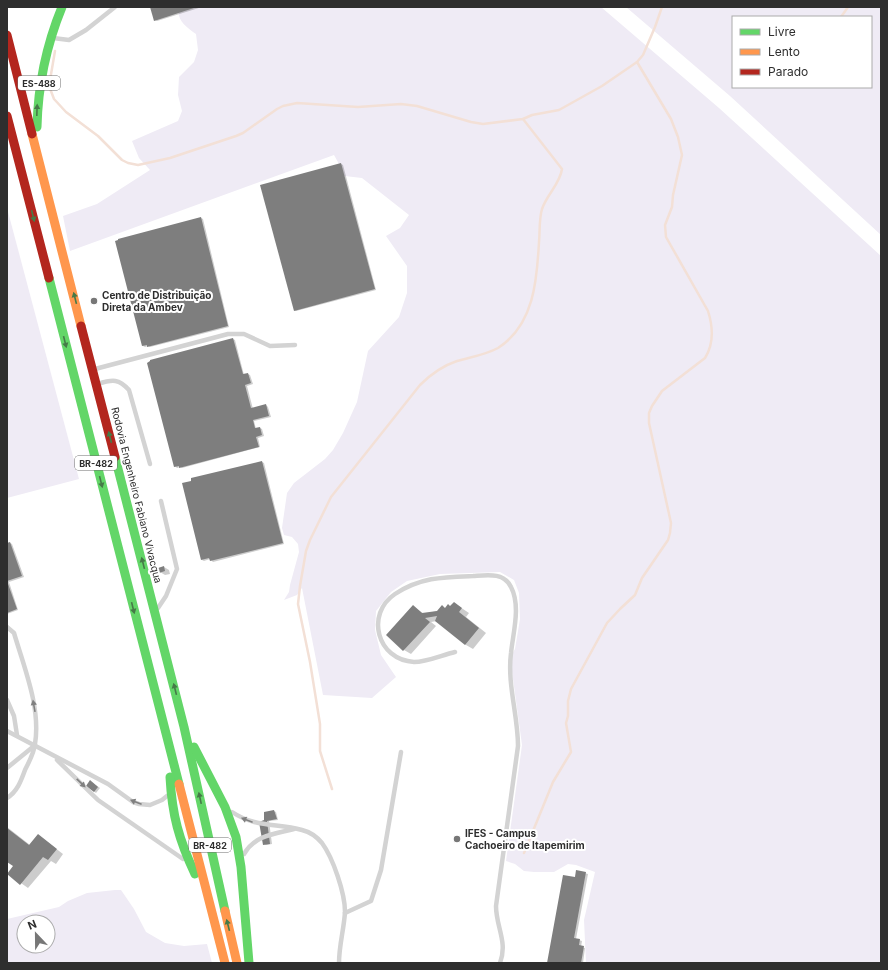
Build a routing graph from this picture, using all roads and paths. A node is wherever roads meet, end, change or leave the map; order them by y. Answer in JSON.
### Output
{"nodes":[{"id":1,"x":62,"y":7,"type":"edge"},
{"id":2,"x":115,"y":7,"type":"edge"},
{"id":3,"x":7,"y":35,"type":"edge"},
{"id":4,"x":50,"y":38,"type":"junction"},
{"id":5,"x":7,"y":116,"type":"edge"},
{"id":6,"x":7,"y":134,"type":"edge"},
{"id":7,"x":40,"y":162,"type":"junction"},
{"id":8,"x":23,"y":178,"type":"junction"},
{"id":9,"x":296,"y":346,"type":"dead end"},
{"id":10,"x":93,"y":370,"type":"junction"},
{"id":11,"x":97,"y":384,"type":"junction"},
{"id":12,"x":150,"y":464,"type":"dead end"},
{"id":13,"x":161,"y":501,"type":"dead end"},
{"id":14,"x":155,"y":613,"type":"junction"},
{"id":15,"x":7,"y":627,"type":"edge"},
{"id":16,"x":455,"y":652,"type":"dead end"},
{"id":17,"x":7,"y":700,"type":"edge"},
{"id":18,"x":184,"y":727,"type":"junction"},
{"id":19,"x":7,"y":731,"type":"edge"},
{"id":20,"x":17,"y":736,"type":"junction"},
{"id":21,"x":35,"y":745,"type":"junction"},
{"id":22,"x":169,"y":748,"type":"junction"},
{"id":23,"x":401,"y":752,"type":"dead end"},
{"id":24,"x":53,"y":756,"type":"junction"},
{"id":25,"x":7,"y":768,"type":"edge"},
{"id":26,"x":170,"y":792,"type":"junction"},
{"id":27,"x":7,"y":798,"type":"edge"},
{"id":28,"x":225,"y":807,"type":"junction"},
{"id":29,"x":296,"y":828,"type":"junction"},
{"id":30,"x":240,"y":862,"type":"junction"},
{"id":31,"x":190,"y":864,"type":"junction"},
{"id":32,"x":209,"y":904,"type":"junction"},
{"id":33,"x":345,"y":913,"type":"junction"},
{"id":34,"x":224,"y":963,"type":"edge"},
{"id":35,"x":237,"y":963,"type":"edge"},
{"id":36,"x":249,"y":963,"type":"edge"},
{"id":37,"x":339,"y":963,"type":"edge"},
{"id":38,"x":500,"y":963,"type":"edge"}],
"edges":[{"from":1,"to":4,"type":"highway","number":"ES-488"},
{"from":2,"to":4,"type":"lane"},
{"from":3,"to":7,"type":"highway","name":"Rodovia Engenheiro Fabiano Vivacqua","number":"BR-482"},
{"from":7,"to":4,"type":"highway","number":"ES-488","one_way":true},
{"from":5,"to":8,"type":"highway","number":"BR-482"},
{"from":6,"to":8,"type":"highway"},
{"from":10,"to":7,"type":"highway","name":"Rodovia Engenheiro Fabiano Vivacqua","number":"BR-482","one_way":true},
{"from":8,"to":22,"type":"highway","number":"BR-482","one_way":true},
{"from":9,"to":10,"type":"lane"},
{"from":10,"to":11,"type":"highway","name":"Rodovia Engenheiro Fabiano Vivacqua","number":"BR-482"},
{"from":11,"to":12,"type":"lane"},
{"from":14,"to":11,"type":"highway","name":"Rodovia Engenheiro Fabiano Vivacqua","number":"BR-482","one_way":true},
{"from":13,"to":14,"type":"lane"},
{"from":18,"to":14,"type":"highway","name":"Rodovia Engenheiro Fabiano Vivacqua","number":"BR-482","one_way":true},
{"from":21,"to":15,"type":"lane","one_way":true},
{"from":16,"to":38,"type":"lane"},
{"from":17,"to":20,"type":"lane"},
{"from":18,"to":28,"type":"highway"},
{"from":35,"to":18,"type":"highway","name":"Rodovia Engenheiro Fabiano Vivacqua","number":"BR-482","one_way":true},
{"from":19,"to":20,"type":"lane"},
{"from":20,"to":21,"type":"lane"},
{"from":21,"to":24,"type":"lane"},
{"from":21,"to":25,"type":"lane"},
{"from":21,"to":27,"type":"lane"},
{"from":22,"to":26,"type":"highway"},
{"from":22,"to":32,"type":"highway","number":"BR-482"},
{"from":23,"to":33,"type":"lane"},
{"from":26,"to":24,"type":"lane","one_way":true},
{"from":24,"to":31,"type":"lane","one_way":true},
{"from":26,"to":31,"type":"highway"},
{"from":29,"to":28,"type":"lane","one_way":true},
{"from":28,"to":30,"type":"highway"},
{"from":29,"to":30,"type":"lane"},
{"from":29,"to":33,"type":"lane"},
{"from":30,"to":36,"type":"highway"},
{"from":31,"to":32,"type":"highway"},
{"from":32,"to":34,"type":"highway","number":"BR-482"},
{"from":33,"to":37,"type":"lane"}]}
